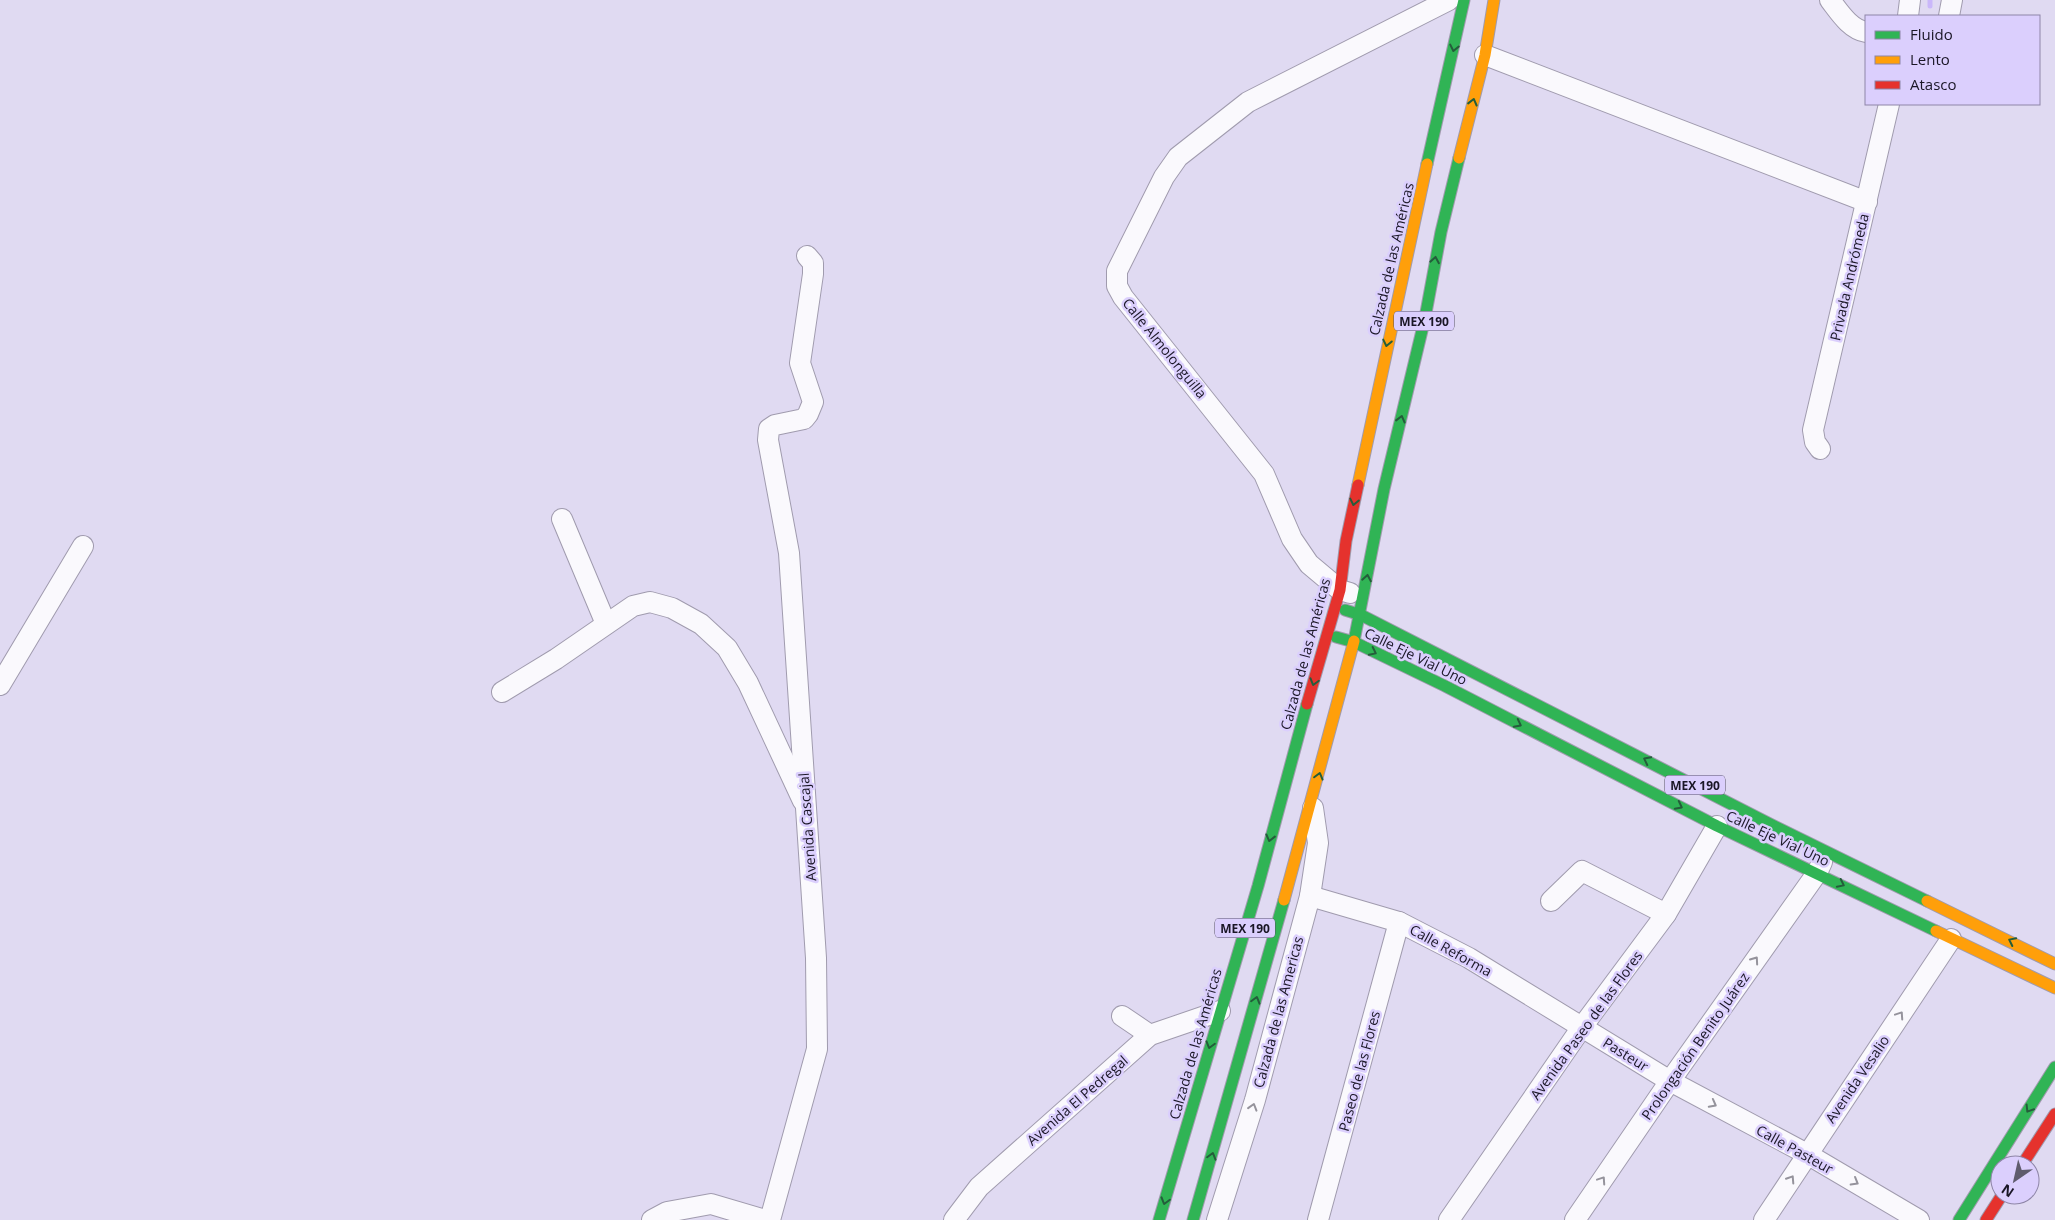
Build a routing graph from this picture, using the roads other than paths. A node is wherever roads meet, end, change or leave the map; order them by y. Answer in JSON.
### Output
{"nodes":[{"id":1,"x":1449,"y":0,"type":"edge"},
{"id":2,"x":1464,"y":0,"type":"edge"},
{"id":3,"x":1494,"y":0,"type":"edge"},
{"id":4,"x":1830,"y":0,"type":"edge"},
{"id":5,"x":1910,"y":0,"type":"edge"},
{"id":6,"x":1952,"y":0,"type":"edge"},
{"id":7,"x":1908,"y":15,"type":"edge"},
{"id":8,"x":1948,"y":15,"type":"edge"},
{"id":9,"x":1865,"y":31,"type":"edge"},
{"id":10,"x":1485,"y":55,"type":"junction"},
{"id":11,"x":1889,"y":105,"type":"edge"},
{"id":12,"x":1866,"y":202,"type":"junction"},
{"id":13,"x":807,"y":256,"type":"dead end"},
{"id":14,"x":1820,"y":449,"type":"dead end"},
{"id":15,"x":562,"y":519,"type":"dead end"},
{"id":16,"x":83,"y":546,"type":"dead end"},
{"id":17,"x":1338,"y":598,"type":"junction"},
{"id":18,"x":1362,"y":607,"type":"junction"},
{"id":19,"x":606,"y":624,"type":"junction"},
{"id":20,"x":1327,"y":635,"type":"junction"},
{"id":21,"x":1354,"y":642,"type":"junction"},
{"id":22,"x":0,"y":685,"type":"edge"},
{"id":23,"x":502,"y":692,"type":"dead end"},
{"id":24,"x":1312,"y":801,"type":"junction"},
{"id":25,"x":806,"y":807,"type":"junction"},
{"id":26,"x":1717,"y":826,"type":"junction"},
{"id":27,"x":1828,"y":850,"type":"junction"},
{"id":28,"x":1818,"y":873,"type":"junction"},
{"id":29,"x":1310,"y":896,"type":"junction"},
{"id":30,"x":1551,"y":901,"type":"dead end"},
{"id":31,"x":1666,"y":914,"type":"junction"},
{"id":32,"x":1399,"y":922,"type":"junction"},
{"id":33,"x":1951,"y":939,"type":"junction"},
{"id":34,"x":2055,"y":964,"type":"edge"},
{"id":35,"x":2055,"y":988,"type":"edge"},
{"id":36,"x":1220,"y":1011,"type":"junction"},
{"id":37,"x":1122,"y":1016,"type":"dead end"},
{"id":38,"x":1582,"y":1027,"type":"junction"},
{"id":39,"x":1150,"y":1035,"type":"junction"},
{"id":40,"x":2055,"y":1068,"type":"edge"},
{"id":41,"x":1670,"y":1081,"type":"junction"},
{"id":42,"x":2055,"y":1114,"type":"edge"},
{"id":43,"x":1807,"y":1154,"type":"junction"},
{"id":44,"x":2028,"y":1155,"type":"edge"},
{"id":45,"x":1996,"y":1205,"type":"edge"},
{"id":46,"x":652,"y":1220,"type":"edge"},
{"id":47,"x":765,"y":1220,"type":"edge"},
{"id":48,"x":770,"y":1220,"type":"edge"},
{"id":49,"x":954,"y":1220,"type":"edge"},
{"id":50,"x":1160,"y":1220,"type":"edge"},
{"id":51,"x":1193,"y":1220,"type":"edge"},
{"id":52,"x":1217,"y":1220,"type":"edge"},
{"id":53,"x":1318,"y":1220,"type":"edge"},
{"id":54,"x":1448,"y":1220,"type":"edge"},
{"id":55,"x":1575,"y":1220,"type":"edge"},
{"id":56,"x":1764,"y":1220,"type":"edge"},
{"id":57,"x":1919,"y":1220,"type":"edge"},
{"id":58,"x":1959,"y":1220,"type":"edge"},
{"id":59,"x":1986,"y":1220,"type":"edge"}],
"edges":[{"from":1,"to":17,"type":"street","name":"Calle Almolonguilla"},
{"from":2,"to":17,"type":"main road","name":"Calzada de las Américas","number":"MEX 190","one_way":true},
{"from":3,"to":10,"type":"main road","number":"MEX 190"},
{"from":4,"to":9,"type":"street"},
{"from":5,"to":7,"type":"street"},
{"from":6,"to":8,"type":"street"},
{"from":10,"to":12,"type":"street"},
{"from":18,"to":10,"type":"main road","number":"MEX 190","one_way":true},
{"from":11,"to":12,"type":"street","name":"Privada Andrómeda"},
{"from":12,"to":14,"type":"street","name":"Privada Andrómeda"},
{"from":13,"to":25,"type":"street","name":"Avenida Cascajal"},
{"from":15,"to":19,"type":"street"},
{"from":16,"to":22,"type":"street"},
{"from":17,"to":18,"type":"street","name":"Calle Almolonguilla"},
{"from":17,"to":20,"type":"main road","name":"Calzada de las Américas","number":"MEX 190"},
{"from":18,"to":21,"type":"main road","number":"MEX 190"},
{"from":27,"to":18,"type":"main road","name":"Calle Eje Vial Uno","number":"MEX 190","one_way":true},
{"from":19,"to":23,"type":"street"},
{"from":19,"to":25,"type":"street"},
{"from":20,"to":21,"type":"main road","name":"Calle Eje Vial Uno"},
{"from":20,"to":36,"type":"main road","name":"Calzada de las Américas","number":"MEX 190","one_way":true},
{"from":24,"to":21,"type":"main road","number":"MEX 190","one_way":true},
{"from":21,"to":26,"type":"main road","name":"Calle Eje Vial Uno","one_way":true},
{"from":24,"to":29,"type":"street","name":"Calzada de las Americas"},
{"from":51,"to":24,"type":"main road","number":"MEX 190","one_way":true},
{"from":25,"to":48,"type":"street","name":"Avenida Cascajal"},
{"from":26,"to":28,"type":"main road","name":"Calle Eje Vial Uno"},
{"from":26,"to":31,"type":"street","name":"Avenida Paseo de las Flores"},
{"from":27,"to":28,"type":"street","name":"Prolongación Benito Juárez"},
{"from":34,"to":27,"type":"main road","name":"Calle Eje Vial Uno","number":"MEX 190","one_way":true},
{"from":28,"to":33,"type":"main road","name":"Calle Eje Vial Uno","one_way":true},
{"from":41,"to":28,"type":"street","name":"Prolongación Benito Juárez","one_way":true},
{"from":29,"to":32,"type":"street","name":"Calle Reforma"},
{"from":52,"to":29,"type":"street","name":"Calzada de las Americas","one_way":true},
{"from":30,"to":31,"type":"street"},
{"from":31,"to":38,"type":"street","name":"Avenida Paseo de las Flores"},
{"from":32,"to":38,"type":"street","name":"Calle Reforma"},
{"from":32,"to":53,"type":"street","name":"Paseo de las Flores"},
{"from":33,"to":35,"type":"main road","name":"Calle Eje Vial Uno"},
{"from":43,"to":33,"type":"street","name":"Avenida Vesalio","one_way":true},
{"from":36,"to":39,"type":"street","name":"Avenida El Pedregal"},
{"from":36,"to":50,"type":"main road","name":"Calzada de las Américas","number":"MEX 190","one_way":true},
{"from":37,"to":39,"type":"street"},
{"from":38,"to":41,"type":"street","name":"Pasteur"},
{"from":38,"to":54,"type":"street","name":"Avenida Paseo de las Flores"},
{"from":39,"to":49,"type":"street","name":"Avenida El Pedregal"},
{"from":40,"to":58,"type":"main road","one_way":true},
{"from":41,"to":43,"type":"street","name":"Calle Pasteur","one_way":true},
{"from":55,"to":41,"type":"street","name":"Prolongación Benito Juárez","one_way":true},
{"from":42,"to":44,"type":"main road"},
{"from":56,"to":43,"type":"street","name":"Avenida Vesalio","one_way":true},
{"from":43,"to":57,"type":"street","name":"Calle Pasteur","one_way":true},
{"from":45,"to":59,"type":"main road"},
{"from":46,"to":47,"type":"street"}]}
